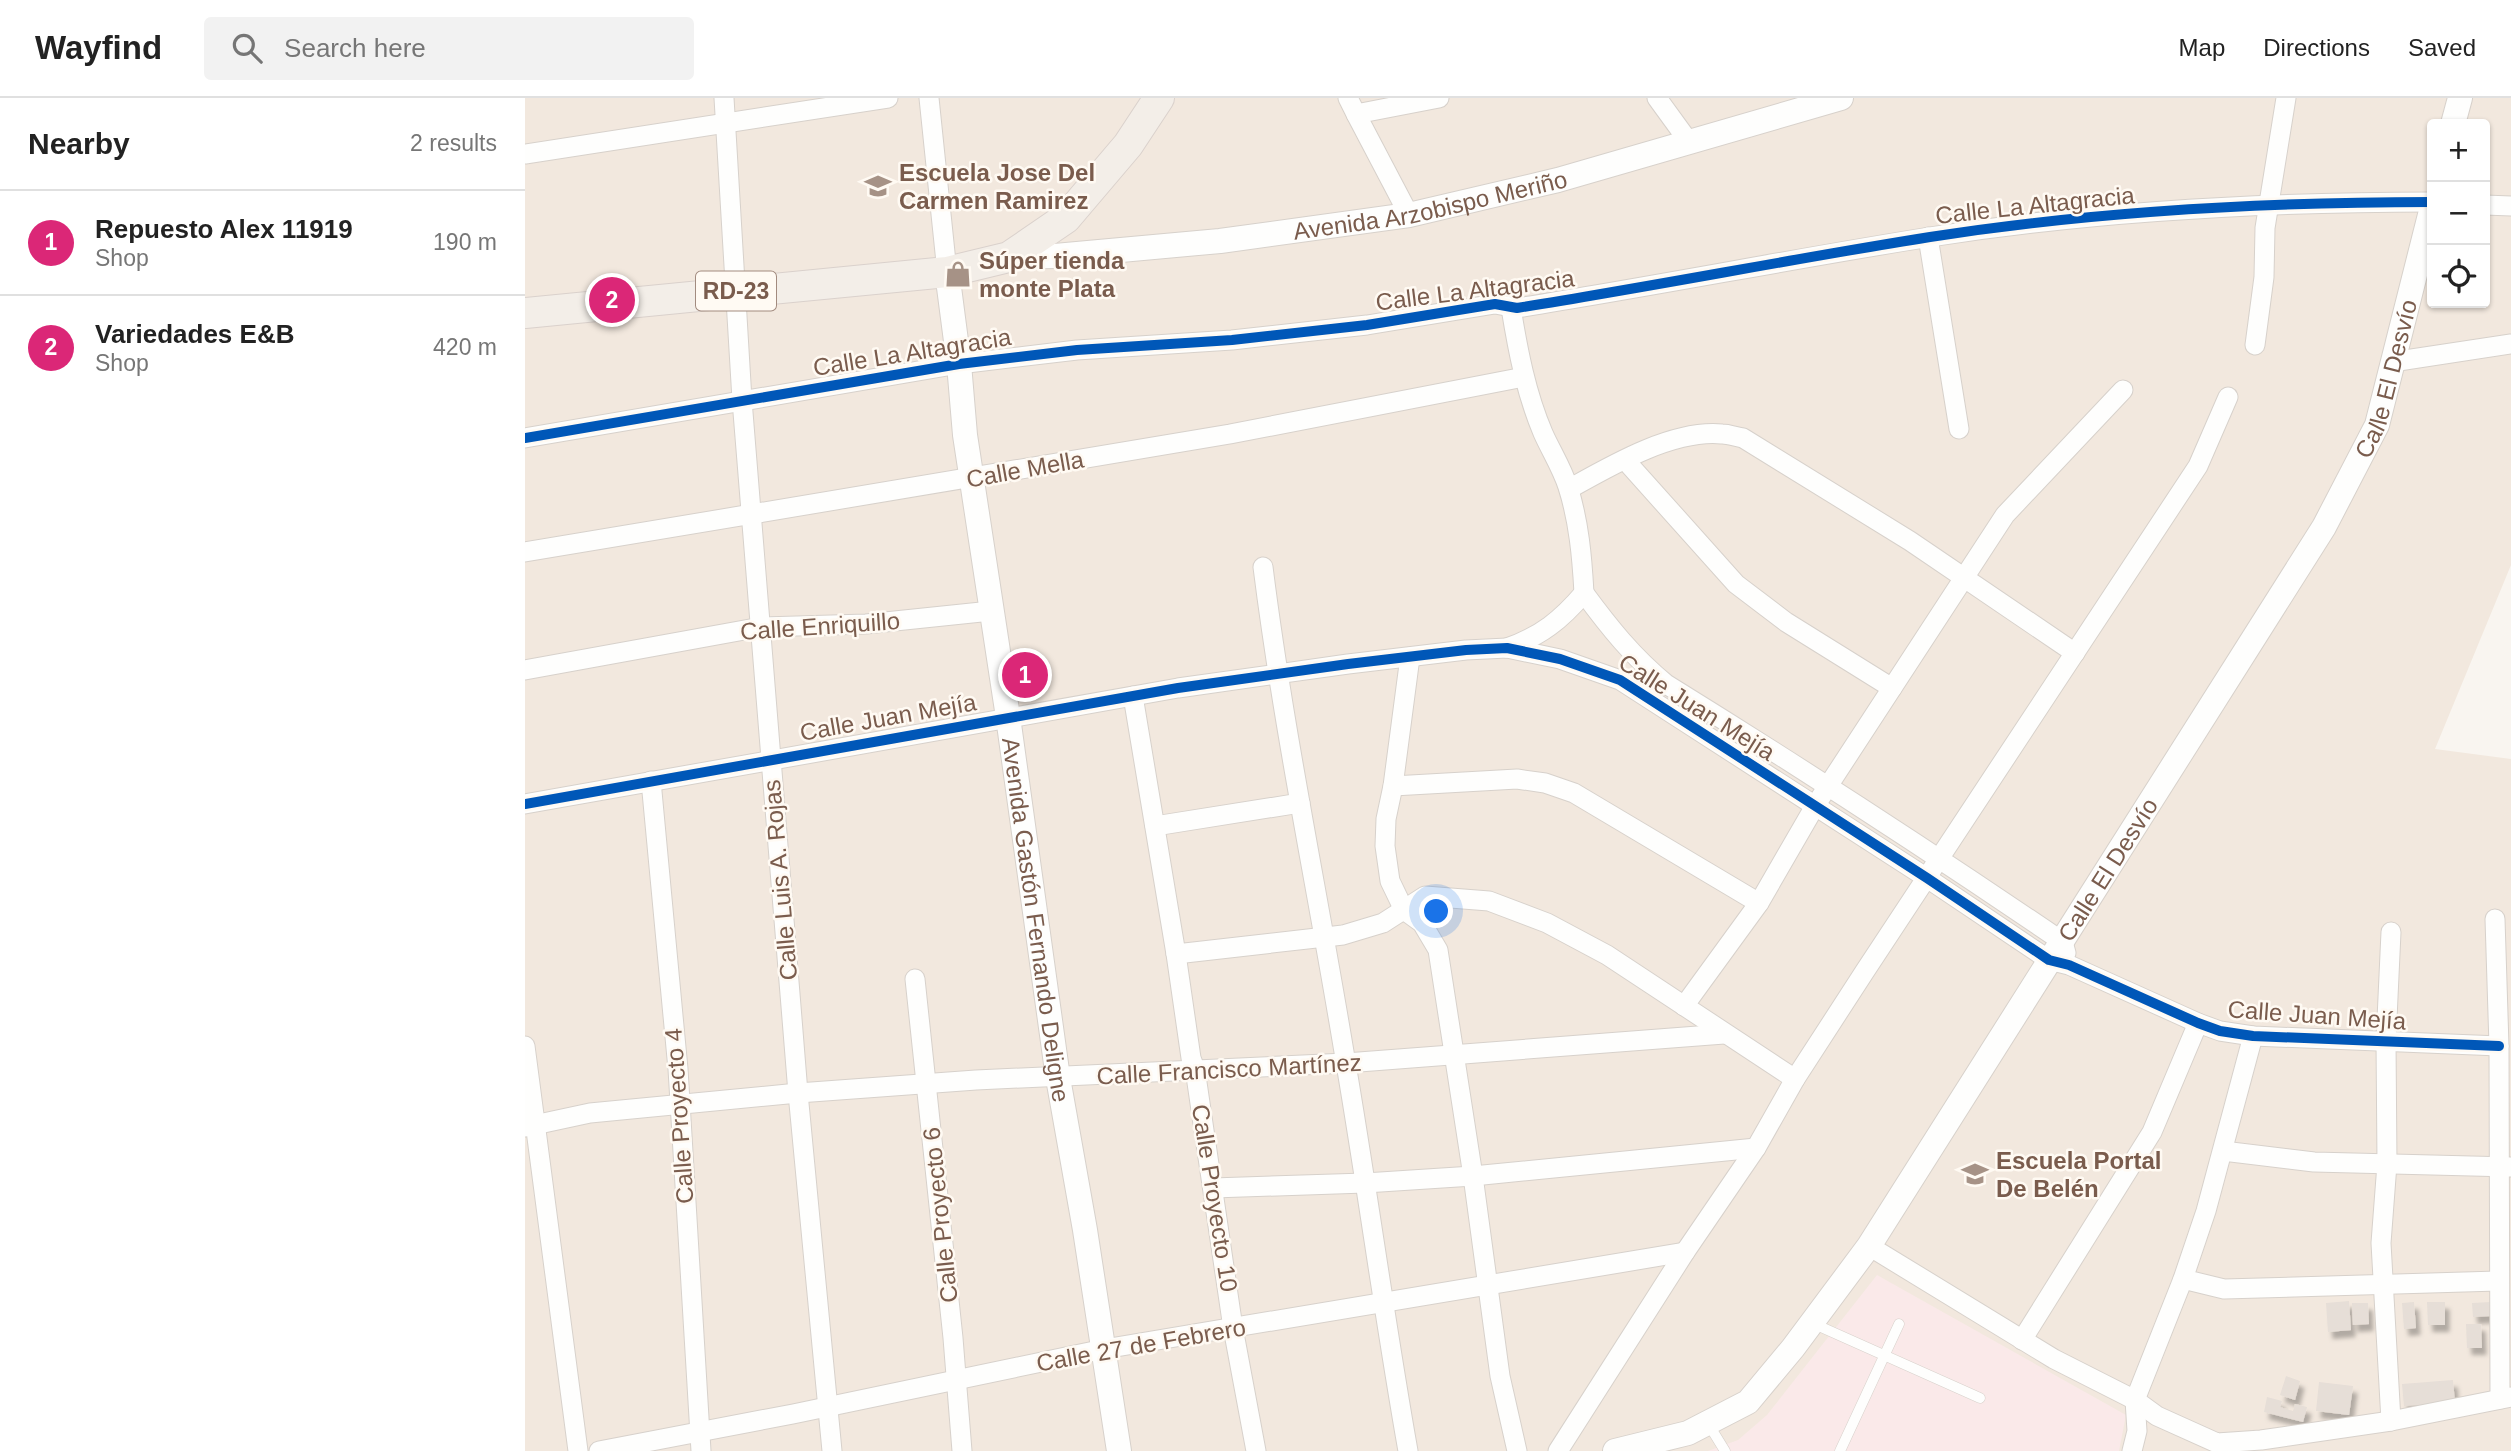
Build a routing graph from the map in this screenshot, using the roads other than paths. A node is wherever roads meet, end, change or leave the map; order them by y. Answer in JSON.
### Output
{"nodes":[{"id":1,"x":724,"y":98,"type":"edge"},
{"id":2,"x":888,"y":98,"type":"edge"},
{"id":3,"x":929,"y":98,"type":"edge"},
{"id":4,"x":1159,"y":98,"type":"edge"},
{"id":5,"x":1440,"y":98,"type":"edge"},
{"id":6,"x":1657,"y":98,"type":"edge"},
{"id":7,"x":1841,"y":98,"type":"edge"},
{"id":8,"x":2286,"y":98,"type":"edge"},
{"id":9,"x":2460,"y":98,"type":"edge"},
{"id":10,"x":1352,"y":106,"type":"edge"},
{"id":11,"x":2454,"y":119,"type":"edge"},
{"id":12,"x":725,"y":124,"type":"junction"},
{"id":13,"x":1689,"y":142,"type":"junction"},
{"id":14,"x":525,"y":154,"type":"edge"},
{"id":15,"x":2427,"y":204,"type":"edge"},
{"id":16,"x":2490,"y":205,"type":"edge"},
{"id":17,"x":2268,"y":206,"type":"junction"},
{"id":18,"x":2511,"y":206,"type":"edge"},
{"id":19,"x":1409,"y":215,"type":"junction"},
{"id":20,"x":2427,"y":224,"type":"edge"},
{"id":21,"x":1928,"y":237,"type":"junction"},
{"id":22,"x":1009,"y":257,"type":"junction"},
{"id":23,"x":947,"y":272,"type":"junction"},
{"id":24,"x":734,"y":292,"type":"junction"},
{"id":25,"x":1511,"y":308,"type":"junction"},
{"id":26,"x":525,"y":313,"type":"edge"},
{"id":27,"x":2511,"y":344,"type":"edge"},
{"id":28,"x":2255,"y":345,"type":"dead end"},
{"id":29,"x":2392,"y":362,"type":"junction"},
{"id":30,"x":959,"y":364,"type":"junction"},
{"id":31,"x":1524,"y":377,"type":"junction"},
{"id":32,"x":2123,"y":390,"type":"dead end"},
{"id":33,"x":2228,"y":397,"type":"dead end"},
{"id":34,"x":742,"y":400,"type":"junction"},
{"id":35,"x":1959,"y":429,"type":"dead end"},
{"id":36,"x":525,"y":438,"type":"edge"},
{"id":37,"x":1625,"y":460,"type":"junction"},
{"id":38,"x":972,"y":478,"type":"junction"},
{"id":39,"x":1569,"y":489,"type":"junction"},
{"id":40,"x":752,"y":515,"type":"junction"},
{"id":41,"x":525,"y":552,"type":"edge"},
{"id":42,"x":1263,"y":567,"type":"dead end"},
{"id":43,"x":1964,"y":578,"type":"junction"},
{"id":44,"x":1584,"y":593,"type":"junction"},
{"id":45,"x":991,"y":611,"type":"junction"},
{"id":46,"x":761,"y":627,"type":"junction"},
{"id":47,"x":1507,"y":648,"type":"junction"},
{"id":48,"x":2075,"y":653,"type":"junction"},
{"id":49,"x":1410,"y":657,"type":"junction"},
{"id":50,"x":525,"y":670,"type":"edge"},
{"id":51,"x":1277,"y":674,"type":"junction"},
{"id":52,"x":1892,"y":688,"type":"junction"},
{"id":53,"x":1133,"y":695,"type":"junction"},
{"id":54,"x":1008,"y":717,"type":"junction"},
{"id":55,"x":771,"y":760,"type":"junction"},
{"id":56,"x":651,"y":781,"type":"junction"},
{"id":57,"x":1829,"y":785,"type":"junction"},
{"id":58,"x":1393,"y":786,"type":"junction"},
{"id":59,"x":525,"y":803,"type":"edge"},
{"id":60,"x":1300,"y":803,"type":"junction"},
{"id":61,"x":1815,"y":806,"type":"junction"},
{"id":62,"x":1155,"y":826,"type":"junction"},
{"id":63,"x":1940,"y":858,"type":"junction"},
{"id":64,"x":1927,"y":878,"type":"junction"},
{"id":65,"x":1759,"y":903,"type":"junction"},
{"id":66,"x":1403,"y":911,"type":"junction"},
{"id":67,"x":2495,"y":919,"type":"dead end"},
{"id":68,"x":2391,"y":932,"type":"dead end"},
{"id":69,"x":1324,"y":938,"type":"junction"},
{"id":70,"x":1176,"y":954,"type":"junction"},
{"id":71,"x":2060,"y":956,"type":"junction"},
{"id":72,"x":915,"y":979,"type":"dead end"},
{"id":73,"x":1684,"y":1006,"type":"junction"},
{"id":74,"x":2198,"y":1023,"type":"junction"},
{"id":75,"x":1724,"y":1034,"type":"junction"},
{"id":76,"x":2253,"y":1036,"type":"junction"},
{"id":77,"x":2386,"y":1041,"type":"junction"},
{"id":78,"x":525,"y":1046,"type":"edge"},
{"id":79,"x":2499,"y":1046,"type":"junction"},
{"id":80,"x":1455,"y":1056,"type":"junction"},
{"id":81,"x":1346,"y":1063,"type":"junction"},
{"id":82,"x":1195,"y":1069,"type":"junction"},
{"id":83,"x":1058,"y":1078,"type":"junction"},
{"id":84,"x":1795,"y":1079,"type":"junction"},
{"id":85,"x":926,"y":1083,"type":"junction"},
{"id":86,"x":797,"y":1093,"type":"junction"},
{"id":87,"x":680,"y":1105,"type":"junction"},
{"id":88,"x":530,"y":1126,"type":"edge"},
{"id":89,"x":1756,"y":1148,"type":"junction"},
{"id":90,"x":2223,"y":1151,"type":"junction"},
{"id":91,"x":2387,"y":1164,"type":"junction"},
{"id":92,"x":2504,"y":1167,"type":"edge"},
{"id":93,"x":1473,"y":1176,"type":"junction"},
{"id":94,"x":1365,"y":1183,"type":"junction"},
{"id":95,"x":1213,"y":1188,"type":"junction"},
{"id":96,"x":1870,"y":1246,"type":"junction"},
{"id":97,"x":1685,"y":1252,"type":"junction"},
{"id":98,"x":2183,"y":1279,"type":"junction"},
{"id":99,"x":2498,"y":1281,"type":"junction"},
{"id":100,"x":1487,"y":1285,"type":"junction"},
{"id":101,"x":2385,"y":1285,"type":"junction"},
{"id":102,"x":1383,"y":1304,"type":"junction"},
{"id":103,"x":1812,"y":1324,"type":"junction"},
{"id":104,"x":1899,"y":1324,"type":"dead end"},
{"id":105,"x":1233,"y":1328,"type":"junction"},
{"id":106,"x":2022,"y":1340,"type":"junction"},
{"id":107,"x":1104,"y":1349,"type":"junction"},
{"id":108,"x":1884,"y":1356,"type":"junction"},
{"id":109,"x":956,"y":1380,"type":"junction"},
{"id":110,"x":1980,"y":1398,"type":"dead end"},
{"id":111,"x":2505,"y":1398,"type":"edge"},
{"id":112,"x":2135,"y":1400,"type":"junction"},
{"id":113,"x":828,"y":1407,"type":"junction"},
{"id":114,"x":2391,"y":1421,"type":"junction"},
{"id":115,"x":1708,"y":1423,"type":"junction"},
{"id":116,"x":700,"y":1442,"type":"edge"},
{"id":117,"x":577,"y":1451,"type":"edge"},
{"id":118,"x":599,"y":1451,"type":"edge"},
{"id":119,"x":832,"y":1451,"type":"edge"},
{"id":120,"x":962,"y":1451,"type":"edge"},
{"id":121,"x":1119,"y":1451,"type":"edge"},
{"id":122,"x":1256,"y":1451,"type":"edge"},
{"id":123,"x":1408,"y":1451,"type":"edge"},
{"id":124,"x":1517,"y":1451,"type":"edge"},
{"id":125,"x":1558,"y":1451,"type":"edge"},
{"id":126,"x":1615,"y":1451,"type":"edge"},
{"id":127,"x":1725,"y":1451,"type":"edge"},
{"id":128,"x":1840,"y":1451,"type":"edge"},
{"id":129,"x":2132,"y":1451,"type":"edge"}],
"edges":[{"from":1,"to":12,"type":"street","name":"Calle Luis A. Rojas"},
{"from":2,"to":12,"type":"street"},
{"from":3,"to":23,"type":"street","name":"Avenida Gastón Fernando Deligne"},
{"from":4,"to":22,"type":"main road","number":"RD-23"},
{"from":5,"to":10,"type":"street"},
{"from":6,"to":13,"type":"street"},
{"from":7,"to":13,"type":"street","name":"Avenida Arzobispo Meriño"},
{"from":8,"to":17,"type":"street"},
{"from":9,"to":11,"type":"street"},
{"from":10,"to":19,"type":"street"},
{"from":12,"to":14,"type":"street"},
{"from":12,"to":24,"type":"street","name":"Calle Luis A. Rojas"},
{"from":13,"to":19,"type":"street","name":"Avenida Arzobispo Meriño"},
{"from":15,"to":17,"type":"street","name":"Calle La Altagracia"},
{"from":16,"to":18,"type":"street"},
{"from":17,"to":21,"type":"street","name":"Calle La Altagracia"},
{"from":17,"to":28,"type":"street"},
{"from":19,"to":22,"type":"street","name":"Avenida Arzobispo Meriño"},
{"from":20,"to":29,"type":"street","name":"Calle El Desvío"},
{"from":21,"to":25,"type":"street","name":"Calle La Altagracia"},
{"from":21,"to":35,"type":"street"},
{"from":22,"to":23,"type":"main road","number":"RD-23"},
{"from":23,"to":24,"type":"main road","number":"RD-23"},
{"from":23,"to":30,"type":"street","name":"Avenida Gastón Fernando Deligne"},
{"from":24,"to":26,"type":"main road","number":"RD-23"},
{"from":24,"to":34,"type":"street","name":"Calle Luis A. Rojas"},
{"from":25,"to":30,"type":"street","name":"Calle La Altagracia"},
{"from":25,"to":31,"type":"street"},
{"from":27,"to":29,"type":"street"},
{"from":29,"to":71,"type":"street","name":"Calle El Desvío"},
{"from":30,"to":34,"type":"street","name":"Calle La Altagracia"},
{"from":30,"to":38,"type":"street","name":"Avenida Gastón Fernando Deligne"},
{"from":31,"to":38,"type":"street","name":"Calle Mella"},
{"from":31,"to":39,"type":"street"},
{"from":32,"to":43,"type":"street"},
{"from":33,"to":48,"type":"street"},
{"from":34,"to":36,"type":"street","name":"Calle La Altagracia"},
{"from":34,"to":40,"type":"street","name":"Calle Luis A. Rojas"},
{"from":37,"to":39,"type":"street"},
{"from":37,"to":43,"type":"street"},
{"from":37,"to":52,"type":"street"},
{"from":38,"to":40,"type":"street","name":"Calle Mella"},
{"from":38,"to":45,"type":"street","name":"Avenida Gastón Fernando Deligne"},
{"from":39,"to":44,"type":"street"},
{"from":40,"to":41,"type":"street","name":"Calle Mella"},
{"from":40,"to":46,"type":"street","name":"Calle Luis A. Rojas"},
{"from":42,"to":51,"type":"street"},
{"from":43,"to":48,"type":"street"},
{"from":43,"to":52,"type":"street"},
{"from":44,"to":47,"type":"street"},
{"from":44,"to":57,"type":"street","name":"Calle Juan Mejía"},
{"from":45,"to":46,"type":"street","name":"Calle Enriquillo"},
{"from":45,"to":54,"type":"street","name":"Avenida Gastón Fernando Deligne"},
{"from":46,"to":50,"type":"street","name":"Calle Enriquillo"},
{"from":46,"to":55,"type":"street","name":"Calle Luis A. Rojas"},
{"from":47,"to":49,"type":"street","name":"Calle Juan Mejía"},
{"from":47,"to":61,"type":"street","name":"Calle Juan Mejía"},
{"from":48,"to":63,"type":"street"},
{"from":49,"to":51,"type":"street","name":"Calle Juan Mejía"},
{"from":49,"to":58,"type":"street"},
{"from":51,"to":53,"type":"street","name":"Calle Juan Mejía"},
{"from":51,"to":60,"type":"street"},
{"from":52,"to":57,"type":"street"},
{"from":53,"to":54,"type":"street","name":"Calle Juan Mejía"},
{"from":53,"to":62,"type":"street","name":"Calle Proyecto 10"},
{"from":54,"to":55,"type":"street","name":"Calle Juan Mejía"},
{"from":54,"to":83,"type":"street","name":"Avenida Gastón Fernando Deligne"},
{"from":55,"to":56,"type":"street","name":"Calle Juan Mejía"},
{"from":55,"to":86,"type":"street","name":"Calle Luis A. Rojas"},
{"from":56,"to":59,"type":"street","name":"Calle Juan Mejía"},
{"from":56,"to":87,"type":"street","name":"Calle Proyecto 4"},
{"from":57,"to":61,"type":"street"},
{"from":57,"to":63,"type":"street","name":"Calle Juan Mejía"},
{"from":58,"to":65,"type":"street"},
{"from":58,"to":66,"type":"street"},
{"from":60,"to":62,"type":"street"},
{"from":60,"to":69,"type":"street"},
{"from":61,"to":64,"type":"street","name":"Calle Juan Mejía"},
{"from":61,"to":65,"type":"street"},
{"from":62,"to":70,"type":"street","name":"Calle Proyecto 10"},
{"from":63,"to":64,"type":"street"},
{"from":63,"to":71,"type":"street","name":"Calle Juan Mejía"},
{"from":64,"to":71,"type":"street","name":"Calle Juan Mejía"},
{"from":64,"to":84,"type":"street"},
{"from":65,"to":73,"type":"street"},
{"from":66,"to":69,"type":"street"},
{"from":66,"to":73,"type":"street"},
{"from":66,"to":80,"type":"street"},
{"from":67,"to":79,"type":"street"},
{"from":68,"to":77,"type":"street"},
{"from":69,"to":70,"type":"street"},
{"from":69,"to":81,"type":"street"},
{"from":70,"to":82,"type":"street","name":"Calle Proyecto 10"},
{"from":71,"to":74,"type":"street","name":"Calle Juan Mejía"},
{"from":71,"to":96,"type":"street","name":"Calle El Desvío"},
{"from":72,"to":85,"type":"street","name":"Calle Proyecto 6"},
{"from":73,"to":75,"type":"street"},
{"from":74,"to":76,"type":"street","name":"Calle Juan Mejía"},
{"from":74,"to":106,"type":"street"},
{"from":75,"to":80,"type":"street","name":"Calle Francisco Martínez"},
{"from":75,"to":84,"type":"street"},
{"from":76,"to":77,"type":"street","name":"Calle Juan Mejía"},
{"from":76,"to":90,"type":"street"},
{"from":77,"to":79,"type":"street","name":"Calle Juan Mejía"},
{"from":77,"to":91,"type":"street"},
{"from":78,"to":88,"type":"street"},
{"from":79,"to":92,"type":"street"},
{"from":80,"to":81,"type":"street","name":"Calle Francisco Martínez"},
{"from":80,"to":93,"type":"street"},
{"from":81,"to":82,"type":"street","name":"Calle Francisco Martínez"},
{"from":81,"to":94,"type":"street"},
{"from":82,"to":83,"type":"street","name":"Calle Francisco Martínez"},
{"from":82,"to":95,"type":"street","name":"Calle Proyecto 10"},
{"from":83,"to":85,"type":"street","name":"Calle Francisco Martínez"},
{"from":83,"to":107,"type":"street","name":"Avenida Gastón Fernando Deligne"},
{"from":84,"to":89,"type":"street"},
{"from":85,"to":86,"type":"street","name":"Calle Francisco Martínez"},
{"from":85,"to":109,"type":"street","name":"Calle Proyecto 6"},
{"from":86,"to":87,"type":"street","name":"Calle Francisco Martínez"},
{"from":86,"to":113,"type":"street","name":"Calle Luis A. Rojas"},
{"from":87,"to":88,"type":"street","name":"Calle Francisco Martínez"},
{"from":87,"to":116,"type":"street","name":"Calle Proyecto 4"},
{"from":88,"to":117,"type":"street"},
{"from":89,"to":93,"type":"street"},
{"from":89,"to":97,"type":"street"},
{"from":90,"to":91,"type":"street"},
{"from":90,"to":98,"type":"street"},
{"from":91,"to":92,"type":"street"},
{"from":91,"to":101,"type":"street"},
{"from":92,"to":99,"type":"street"},
{"from":93,"to":94,"type":"street"},
{"from":93,"to":100,"type":"street"},
{"from":94,"to":95,"type":"street"},
{"from":94,"to":102,"type":"street"},
{"from":95,"to":105,"type":"street","name":"Calle Proyecto 10"},
{"from":96,"to":103,"type":"street","name":"Calle El Desvío"},
{"from":96,"to":106,"type":"street"},
{"from":97,"to":100,"type":"street","name":"Calle 27 de Febrero"},
{"from":97,"to":125,"type":"street"},
{"from":98,"to":101,"type":"street"},
{"from":98,"to":112,"type":"street"},
{"from":99,"to":101,"type":"street"},
{"from":99,"to":111,"type":"street"},
{"from":100,"to":102,"type":"street","name":"Calle 27 de Febrero"},
{"from":100,"to":124,"type":"street"},
{"from":101,"to":114,"type":"street"},
{"from":102,"to":105,"type":"street","name":"Calle 27 de Febrero"},
{"from":102,"to":123,"type":"street"},
{"from":103,"to":108,"type":"lane"},
{"from":103,"to":115,"type":"street","name":"Calle El Desvío"},
{"from":104,"to":108,"type":"lane"},
{"from":105,"to":107,"type":"street","name":"Calle 27 de Febrero"},
{"from":105,"to":122,"type":"street","name":"Calle Proyecto 10"},
{"from":106,"to":112,"type":"street"},
{"from":107,"to":109,"type":"street","name":"Calle 27 de Febrero"},
{"from":107,"to":121,"type":"street","name":"Avenida Gastón Fernando Deligne"},
{"from":108,"to":110,"type":"lane"},
{"from":108,"to":128,"type":"lane"},
{"from":109,"to":113,"type":"street","name":"Calle 27 de Febrero"},
{"from":109,"to":120,"type":"street","name":"Calle Proyecto 6"},
{"from":111,"to":114,"type":"street"},
{"from":112,"to":114,"type":"street"},
{"from":112,"to":129,"type":"street"},
{"from":113,"to":116,"type":"street","name":"Calle 27 de Febrero"},
{"from":113,"to":119,"type":"street","name":"Calle Luis A. Rojas"},
{"from":115,"to":126,"type":"street","name":"Calle El Desvío"},
{"from":115,"to":127,"type":"lane"},
{"from":116,"to":118,"type":"street","name":"Calle 27 de Febrero"}]}
